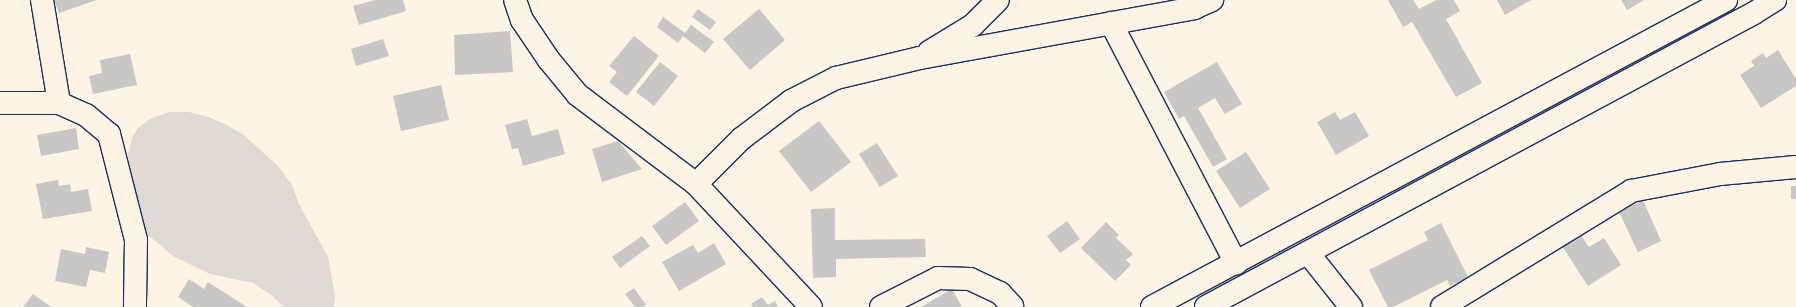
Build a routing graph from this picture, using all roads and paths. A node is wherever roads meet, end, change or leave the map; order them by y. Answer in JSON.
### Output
{"nodes":[{"id":1,"x":42,"y":0,"type":"edge"},
{"id":2,"x":515,"y":0,"type":"edge"},
{"id":3,"x":998,"y":0,"type":"edge"},
{"id":4,"x":1212,"y":0,"type":"edge"},
{"id":5,"x":1726,"y":0,"type":"edge"},
{"id":6,"x":1775,"y":0,"type":"edge"},
{"id":7,"x":1111,"y":23,"type":"junction"},
{"id":8,"x":920,"y":58,"type":"junction"},
{"id":9,"x":0,"y":103,"type":"edge"},
{"id":10,"x":59,"y":103,"type":"junction"},
{"id":11,"x":1796,"y":167,"type":"edge"},
{"id":12,"x":696,"y":184,"type":"junction"},
{"id":13,"x":1308,"y":253,"type":"junction"},
{"id":14,"x":1236,"y":263,"type":"junction"},
{"id":15,"x":1012,"y":306,"type":"edge"},
{"id":16,"x":135,"y":307,"type":"edge"},
{"id":17,"x":811,"y":307,"type":"edge"},
{"id":18,"x":881,"y":307,"type":"edge"},
{"id":19,"x":1152,"y":307,"type":"edge"},
{"id":20,"x":1206,"y":307,"type":"edge"},
{"id":21,"x":1351,"y":307,"type":"edge"},
{"id":22,"x":1442,"y":307,"type":"edge"}],
"edges":[{"from":1,"to":10,"type":"street"},
{"from":2,"to":12,"type":"street"},
{"from":3,"to":8,"type":"street"},
{"from":4,"to":7,"type":"street"},
{"from":5,"to":14,"type":"street"},
{"from":6,"to":13,"type":"street"},
{"from":7,"to":8,"type":"street"},
{"from":7,"to":14,"type":"street"},
{"from":8,"to":12,"type":"street"},
{"from":9,"to":10,"type":"street"},
{"from":10,"to":16,"type":"street"},
{"from":11,"to":22,"type":"street"},
{"from":12,"to":17,"type":"street"},
{"from":13,"to":20,"type":"street"},
{"from":13,"to":21,"type":"street"},
{"from":14,"to":19,"type":"street"},
{"from":15,"to":18,"type":"street"}]}
